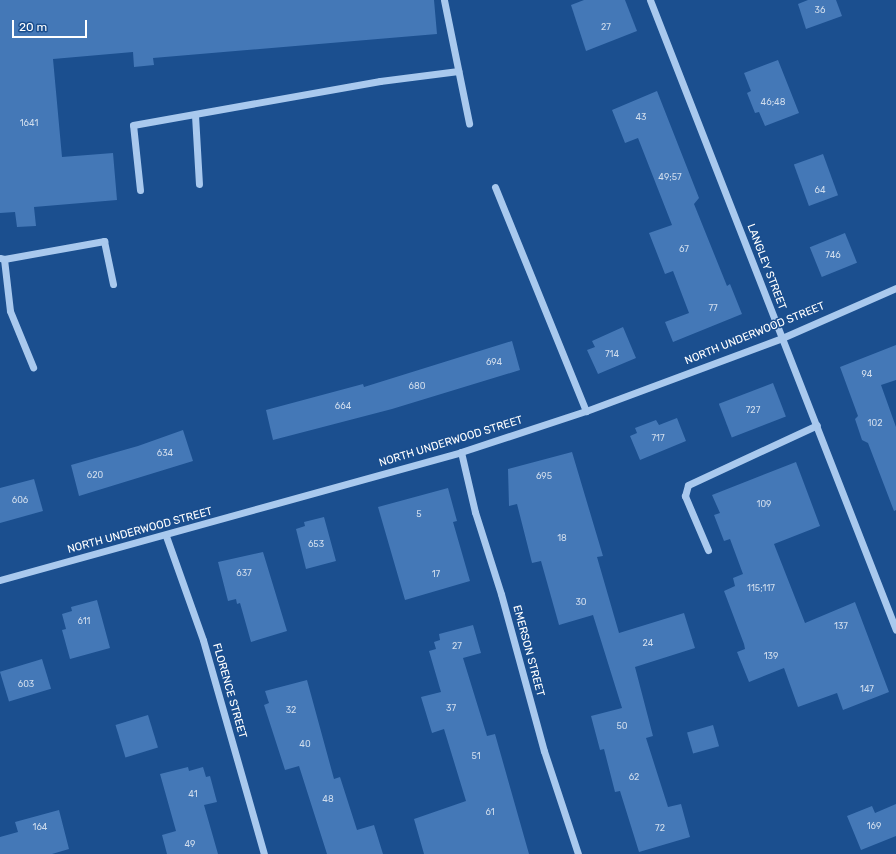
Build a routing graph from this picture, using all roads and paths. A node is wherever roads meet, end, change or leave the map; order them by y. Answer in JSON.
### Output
{"nodes":[{"id":1,"x":444,"y":0,"type":"edge"},
{"id":2,"x":650,"y":0,"type":"edge"},
{"id":3,"x":458,"y":71,"type":"junction"},
{"id":4,"x":194,"y":115,"type":"junction"},
{"id":5,"x":469,"y":123,"type":"dead end"},
{"id":6,"x":199,"y":184,"type":"dead end"},
{"id":7,"x":495,"y":187,"type":"dead end"},
{"id":8,"x":140,"y":190,"type":"dead end"},
{"id":9,"x":2,"y":259,"type":"edge"},
{"id":10,"x":113,"y":284,"type":"dead end"},
{"id":11,"x":896,"y":288,"type":"edge"},
{"id":12,"x":782,"y":338,"type":"junction"},
{"id":13,"x":33,"y":367,"type":"dead end"},
{"id":14,"x":586,"y":411,"type":"junction"},
{"id":15,"x":817,"y":425,"type":"junction"},
{"id":16,"x":460,"y":452,"type":"junction"},
{"id":17,"x":166,"y":536,"type":"junction"},
{"id":18,"x":708,"y":550,"type":"dead end"},
{"id":19,"x":0,"y":580,"type":"edge"},
{"id":20,"x":896,"y":630,"type":"edge"},
{"id":21,"x":264,"y":854,"type":"edge"},
{"id":22,"x":578,"y":854,"type":"edge"}],
"edges":[{"from":1,"to":3,"type":"street"},
{"from":2,"to":12,"type":"street","name":"LANGLEY STREET"},
{"from":3,"to":4,"type":"street"},
{"from":3,"to":5,"type":"street"},
{"from":4,"to":6,"type":"street"},
{"from":4,"to":8,"type":"street"},
{"from":7,"to":14,"type":"street"},
{"from":9,"to":10,"type":"street"},
{"from":9,"to":13,"type":"street"},
{"from":11,"to":12,"type":"street","name":"NORTH UNDERWOOD STREET"},
{"from":12,"to":14,"type":"street","name":"NORTH UNDERWOOD STREET"},
{"from":12,"to":15,"type":"street","name":"LANGLEY STREET"},
{"from":14,"to":16,"type":"street","name":"NORTH UNDERWOOD STREET"},
{"from":15,"to":18,"type":"street"},
{"from":15,"to":20,"type":"street","name":"LANGLEY STREET"},
{"from":16,"to":17,"type":"street","name":"NORTH UNDERWOOD STREET"},
{"from":16,"to":22,"type":"street","name":"EMERSON STREET"},
{"from":17,"to":19,"type":"street","name":"NORTH UNDERWOOD STREET"},
{"from":17,"to":21,"type":"street","name":"FLORENCE STREET"}]}
